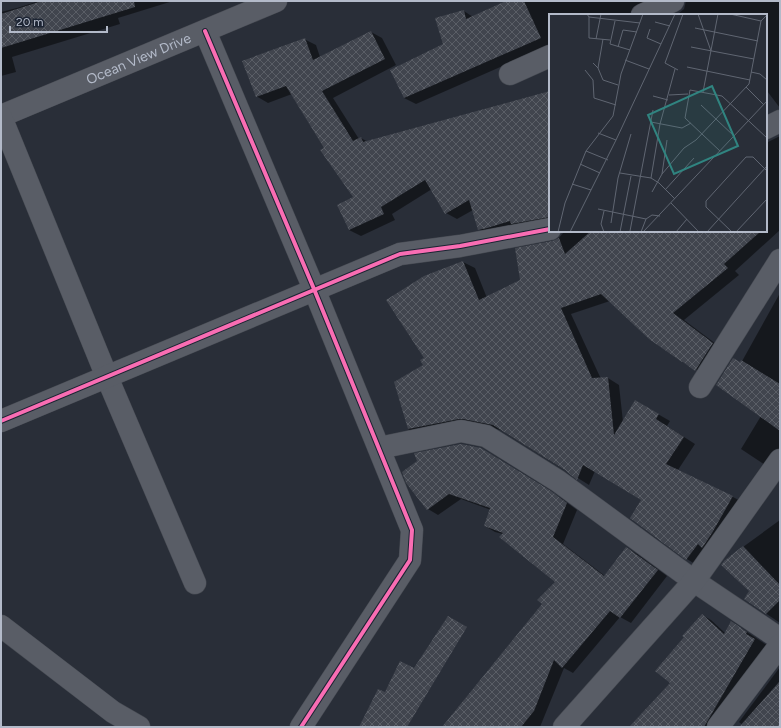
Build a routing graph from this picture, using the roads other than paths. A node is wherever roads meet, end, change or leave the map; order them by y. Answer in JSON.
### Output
{"nodes":[{"id":1,"x":276,"y":1,"type":"edge"},
{"id":2,"x":673,"y":1,"type":"edge"},
{"id":3,"x":644,"y":14,"type":"edge"},
{"id":4,"x":205,"y":31,"type":"junction"},
{"id":5,"x":549,"y":56,"type":"edge"},
{"id":6,"x":510,"y":74,"type":"dead end"},
{"id":7,"x":1,"y":117,"type":"edge"},
{"id":8,"x":780,"y":121,"type":"edge"},
{"id":9,"x":767,"y":128,"type":"edge"},
{"id":10,"x":549,"y":229,"type":"edge"},
{"id":11,"x":780,"y":260,"type":"edge"},
{"id":12,"x":314,"y":289,"type":"junction"},
{"id":13,"x":107,"y":377,"type":"junction"},
{"id":14,"x":700,"y":387,"type":"dead end"},
{"id":15,"x":1,"y":421,"type":"edge"},
{"id":16,"x":379,"y":448,"type":"junction"},
{"id":17,"x":780,"y":460,"type":"edge"},
{"id":18,"x":694,"y":581,"type":"junction"},
{"id":19,"x":195,"y":583,"type":"dead end"},
{"id":20,"x":1,"y":626,"type":"edge"},
{"id":21,"x":780,"y":639,"type":"edge"},
{"id":22,"x":780,"y":645,"type":"edge"},
{"id":23,"x":108,"y":719,"type":"edge"},
{"id":24,"x":139,"y":727,"type":"edge"},
{"id":25,"x":301,"y":727,"type":"edge"},
{"id":26,"x":564,"y":727,"type":"edge"},
{"id":27,"x":718,"y":727,"type":"edge"}],
"edges":[{"from":1,"to":4,"type":"street","name":"Ocean View Drive"},
{"from":2,"to":3,"type":"street"},
{"from":4,"to":7,"type":"street","name":"Ocean View Drive"},
{"from":4,"to":12,"type":"street"},
{"from":5,"to":6,"type":"street"},
{"from":7,"to":13,"type":"street"},
{"from":8,"to":9,"type":"street"},
{"from":10,"to":12,"type":"street"},
{"from":11,"to":14,"type":"street"},
{"from":12,"to":13,"type":"street"},
{"from":12,"to":16,"type":"street"},
{"from":13,"to":15,"type":"street"},
{"from":13,"to":19,"type":"street"},
{"from":16,"to":18,"type":"street"},
{"from":16,"to":25,"type":"street"},
{"from":17,"to":18,"type":"street"},
{"from":18,"to":21,"type":"street"},
{"from":18,"to":26,"type":"street"},
{"from":20,"to":23,"type":"street"},
{"from":22,"to":27,"type":"street"},
{"from":23,"to":24,"type":"street"}]}
